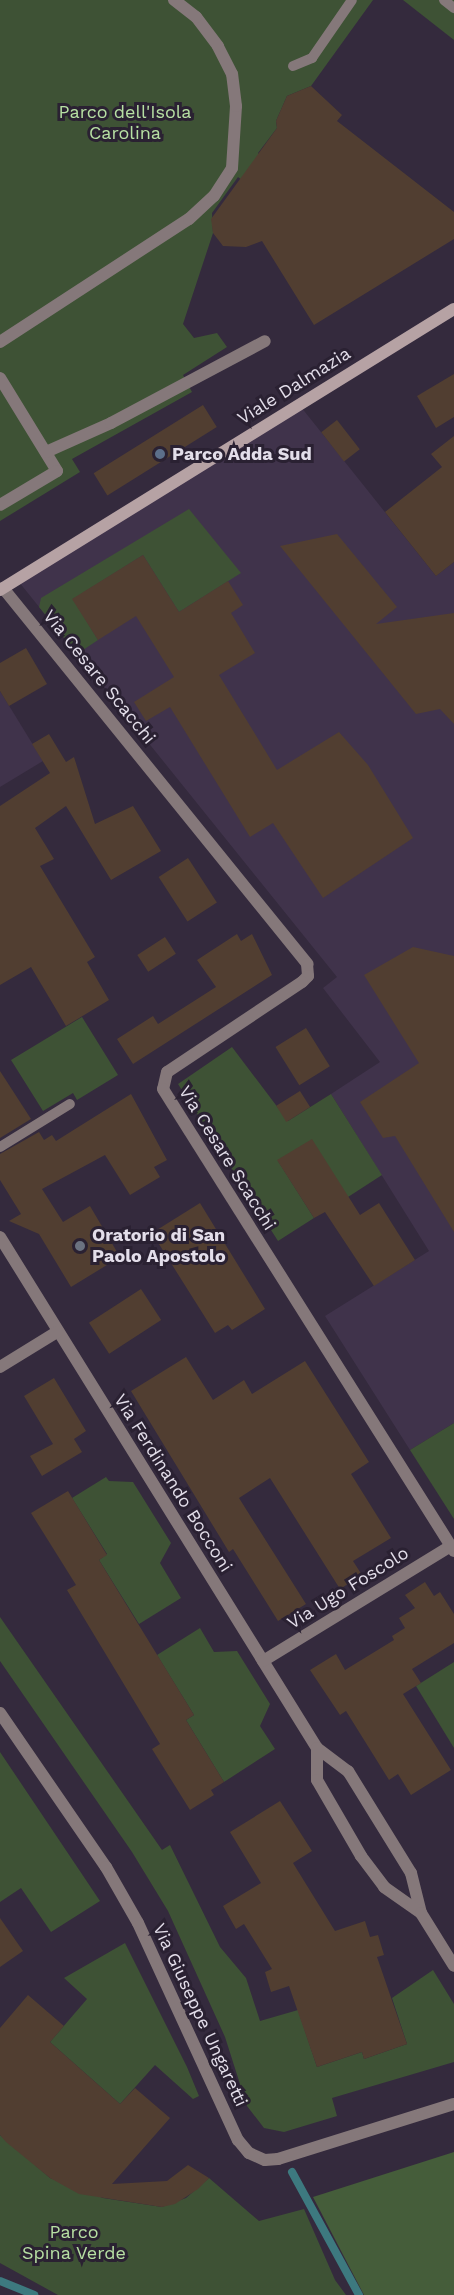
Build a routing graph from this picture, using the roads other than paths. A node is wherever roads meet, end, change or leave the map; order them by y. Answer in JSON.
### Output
{"nodes":[{"id":1,"x":174,"y":0,"type":"edge"},
{"id":2,"x":352,"y":0,"type":"edge"},
{"id":3,"x":444,"y":0,"type":"edge"},
{"id":4,"x":454,"y":8,"type":"edge"},
{"id":5,"x":293,"y":66,"type":"dead end"},
{"id":6,"x":454,"y":309,"type":"edge"},
{"id":7,"x":266,"y":341,"type":"dead end"},
{"id":8,"x":0,"y":342,"type":"edge"},
{"id":9,"x":0,"y":378,"type":"edge"},
{"id":10,"x":4,"y":395,"type":"edge"},
{"id":11,"x":46,"y":452,"type":"junction"},
{"id":12,"x":0,"y":505,"type":"edge"},
{"id":13,"x":2,"y":589,"type":"edge"},
{"id":14,"x":70,"y":1104,"type":"dead end"},
{"id":15,"x":0,"y":1147,"type":"edge"},
{"id":16,"x":0,"y":1238,"type":"edge"},
{"id":17,"x":57,"y":1332,"type":"junction"},
{"id":18,"x":0,"y":1367,"type":"edge"},
{"id":19,"x":453,"y":1548,"type":"edge"},
{"id":20,"x":263,"y":1661,"type":"junction"},
{"id":21,"x":0,"y":1713,"type":"edge"},
{"id":22,"x":317,"y":1748,"type":"junction"},
{"id":23,"x":421,"y":1913,"type":"junction"},
{"id":24,"x":454,"y":1966,"type":"edge"},
{"id":25,"x":454,"y":2104,"type":"edge"}],
"edges":[{"from":1,"to":8,"type":"street"},
{"from":2,"to":5,"type":"lane"},
{"from":3,"to":4,"type":"lane"},
{"from":6,"to":13,"type":"street","name":"Viale Dalmazia"},
{"from":7,"to":11,"type":"street"},
{"from":9,"to":10,"type":"street"},
{"from":10,"to":11,"type":"street"},
{"from":11,"to":12,"type":"street"},
{"from":13,"to":19,"type":"street","name":"Via Cesare Scacchi"},
{"from":14,"to":15,"type":"lane"},
{"from":16,"to":17,"type":"street","name":"Via Ferdinando Bocconi"},
{"from":17,"to":18,"type":"street"},
{"from":17,"to":20,"type":"street","name":"Via Ferdinando Bocconi"},
{"from":19,"to":20,"type":"street","name":"Via Ugo Foscolo"},
{"from":20,"to":22,"type":"street","name":"Via Ferdinando Bocconi"},
{"from":21,"to":25,"type":"street","name":"Via Giuseppe Ungaretti"},
{"from":22,"to":23,"type":"street","name":"Via Ferdinando Bocconi"},
{"from":22,"to":23,"type":"street","name":"Via Ferdinando Bocconi"},
{"from":23,"to":24,"type":"street","name":"Via Ferdinando Bocconi"}]}
